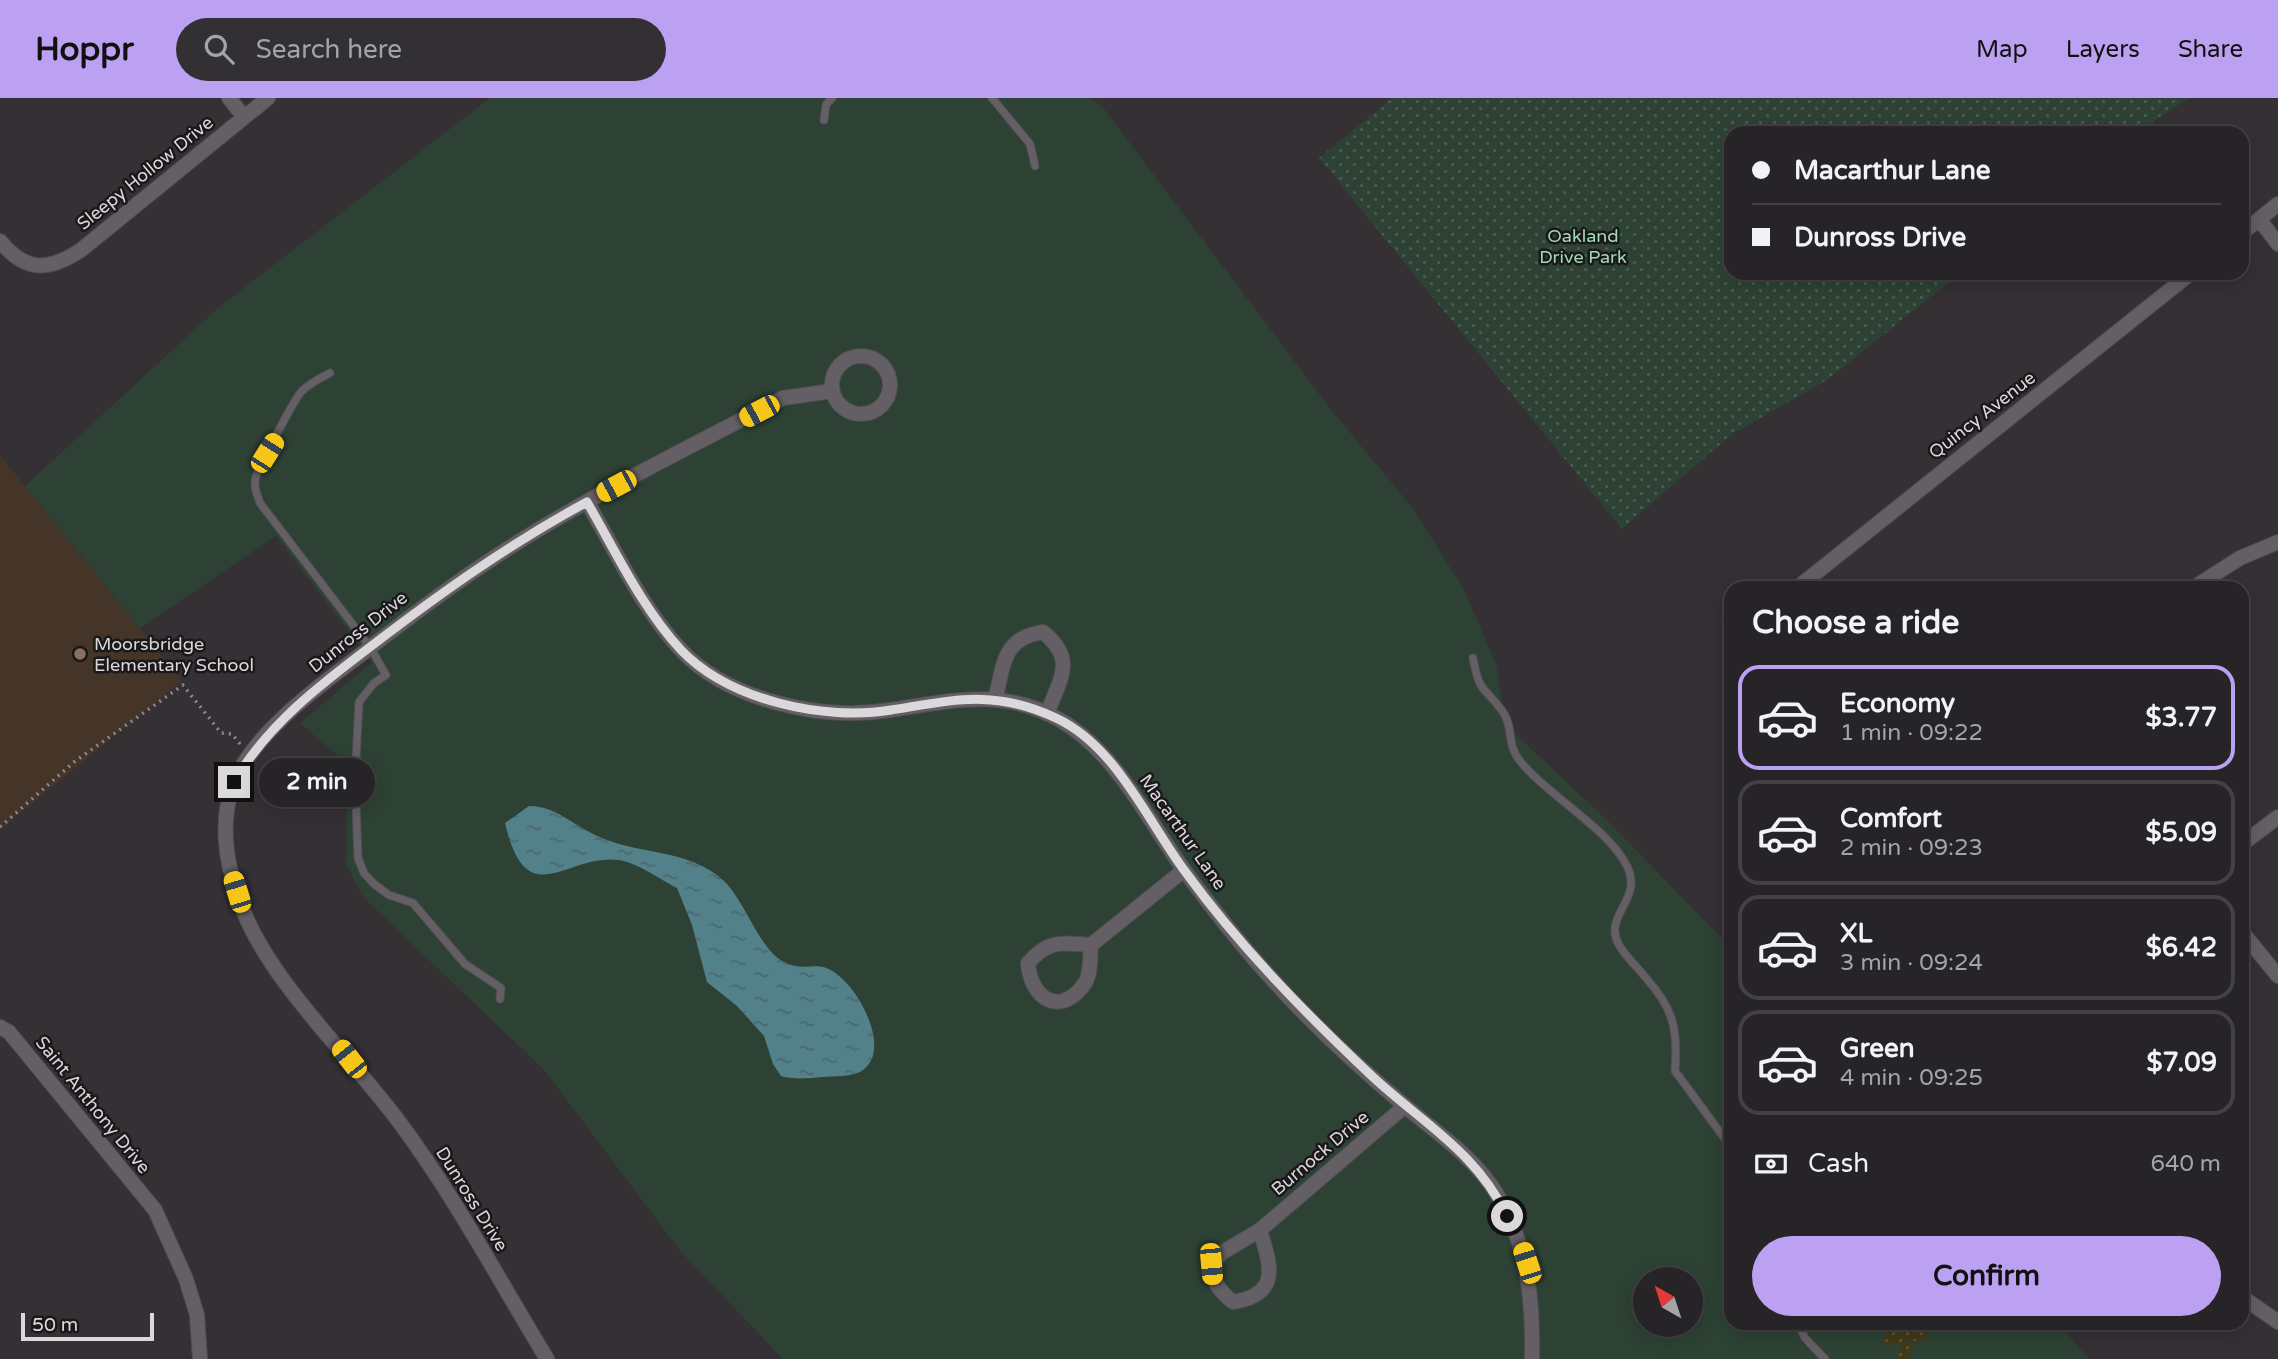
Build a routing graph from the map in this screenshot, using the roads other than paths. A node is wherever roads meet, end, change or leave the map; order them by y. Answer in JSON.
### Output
{"nodes":[{"id":1,"x":229,"y":98,"type":"edge"},
{"id":2,"x":268,"y":98,"type":"edge"},
{"id":3,"x":832,"y":98,"type":"edge"},
{"id":4,"x":992,"y":98,"type":"edge"},
{"id":5,"x":244,"y":117,"type":"junction"},
{"id":6,"x":824,"y":120,"type":"dead end"},
{"id":7,"x":1035,"y":166,"type":"dead end"},
{"id":8,"x":2278,"y":204,"type":"edge"},
{"id":9,"x":2259,"y":219,"type":"junction"},
{"id":10,"x":2249,"y":227,"type":"edge"},
{"id":11,"x":0,"y":241,"type":"edge"},
{"id":12,"x":2278,"y":244,"type":"edge"},
{"id":13,"x":2183,"y":280,"type":"edge"},
{"id":14,"x":330,"y":373,"type":"dead end"},
{"id":15,"x":832,"y":391,"type":"junction"},
{"id":16,"x":587,"y":502,"type":"junction"},
{"id":17,"x":2278,"y":542,"type":"edge"},
{"id":18,"x":1806,"y":581,"type":"edge"},
{"id":19,"x":2204,"y":581,"type":"edge"},
{"id":20,"x":370,"y":647,"type":"junction"},
{"id":21,"x":1473,"y":658,"type":"dead end"},
{"id":22,"x":995,"y":700,"type":"junction"},
{"id":23,"x":1047,"y":714,"type":"junction"},
{"id":24,"x":2278,"y":817,"type":"edge"},
{"id":25,"x":2249,"y":839,"type":"edge"},
{"id":26,"x":1184,"y":870,"type":"junction"},
{"id":27,"x":2249,"y":941,"type":"edge"},
{"id":28,"x":1091,"y":945,"type":"junction"},
{"id":29,"x":2278,"y":976,"type":"edge"},
{"id":30,"x":500,"y":999,"type":"dead end"},
{"id":31,"x":0,"y":1027,"type":"edge"},
{"id":32,"x":1405,"y":1106,"type":"junction"},
{"id":33,"x":1724,"y":1138,"type":"edge"},
{"id":34,"x":1260,"y":1230,"type":"junction"},
{"id":35,"x":2249,"y":1302,"type":"edge"},
{"id":36,"x":2278,"y":1322,"type":"edge"},
{"id":37,"x":1801,"y":1330,"type":"edge"},
{"id":38,"x":200,"y":1359,"type":"edge"},
{"id":39,"x":548,"y":1359,"type":"edge"},
{"id":40,"x":1532,"y":1359,"type":"edge"},
{"id":41,"x":1825,"y":1359,"type":"edge"}],
"edges":[{"from":1,"to":5,"type":"street"},
{"from":2,"to":5,"type":"street","name":"Sleepy Hollow Drive"},
{"from":3,"to":6,"type":"lane"},
{"from":4,"to":7,"type":"lane"},
{"from":5,"to":11,"type":"street","name":"Sleepy Hollow Drive"},
{"from":8,"to":9,"type":"street"},
{"from":9,"to":10,"type":"street"},
{"from":9,"to":12,"type":"street"},
{"from":13,"to":18,"type":"street","name":"Quincy Avenue"},
{"from":14,"to":20,"type":"lane"},
{"from":15,"to":15,"type":"street"},
{"from":15,"to":16,"type":"street","name":"Dunross Drive"},
{"from":16,"to":20,"type":"street","name":"Dunross Drive"},
{"from":16,"to":22,"type":"street","name":"Macarthur Lane"},
{"from":17,"to":19,"type":"street"},
{"from":20,"to":30,"type":"lane"},
{"from":20,"to":39,"type":"street","name":"Dunross Drive"},
{"from":21,"to":33,"type":"lane"},
{"from":22,"to":23,"type":"street","name":"Macarthur Lane"},
{"from":22,"to":23,"type":"street"},
{"from":23,"to":26,"type":"street","name":"Macarthur Lane"},
{"from":24,"to":25,"type":"street"},
{"from":26,"to":28,"type":"street"},
{"from":26,"to":32,"type":"street","name":"Macarthur Lane"},
{"from":27,"to":29,"type":"street"},
{"from":28,"to":28,"type":"street"},
{"from":31,"to":38,"type":"street","name":"Saint Anthony Drive"},
{"from":32,"to":34,"type":"street","name":"Burnock Drive"},
{"from":32,"to":40,"type":"street","name":"Macarthur Lane"},
{"from":34,"to":34,"type":"street","name":"Burnock Drive"},
{"from":35,"to":36,"type":"street"},
{"from":37,"to":41,"type":"lane"}]}
